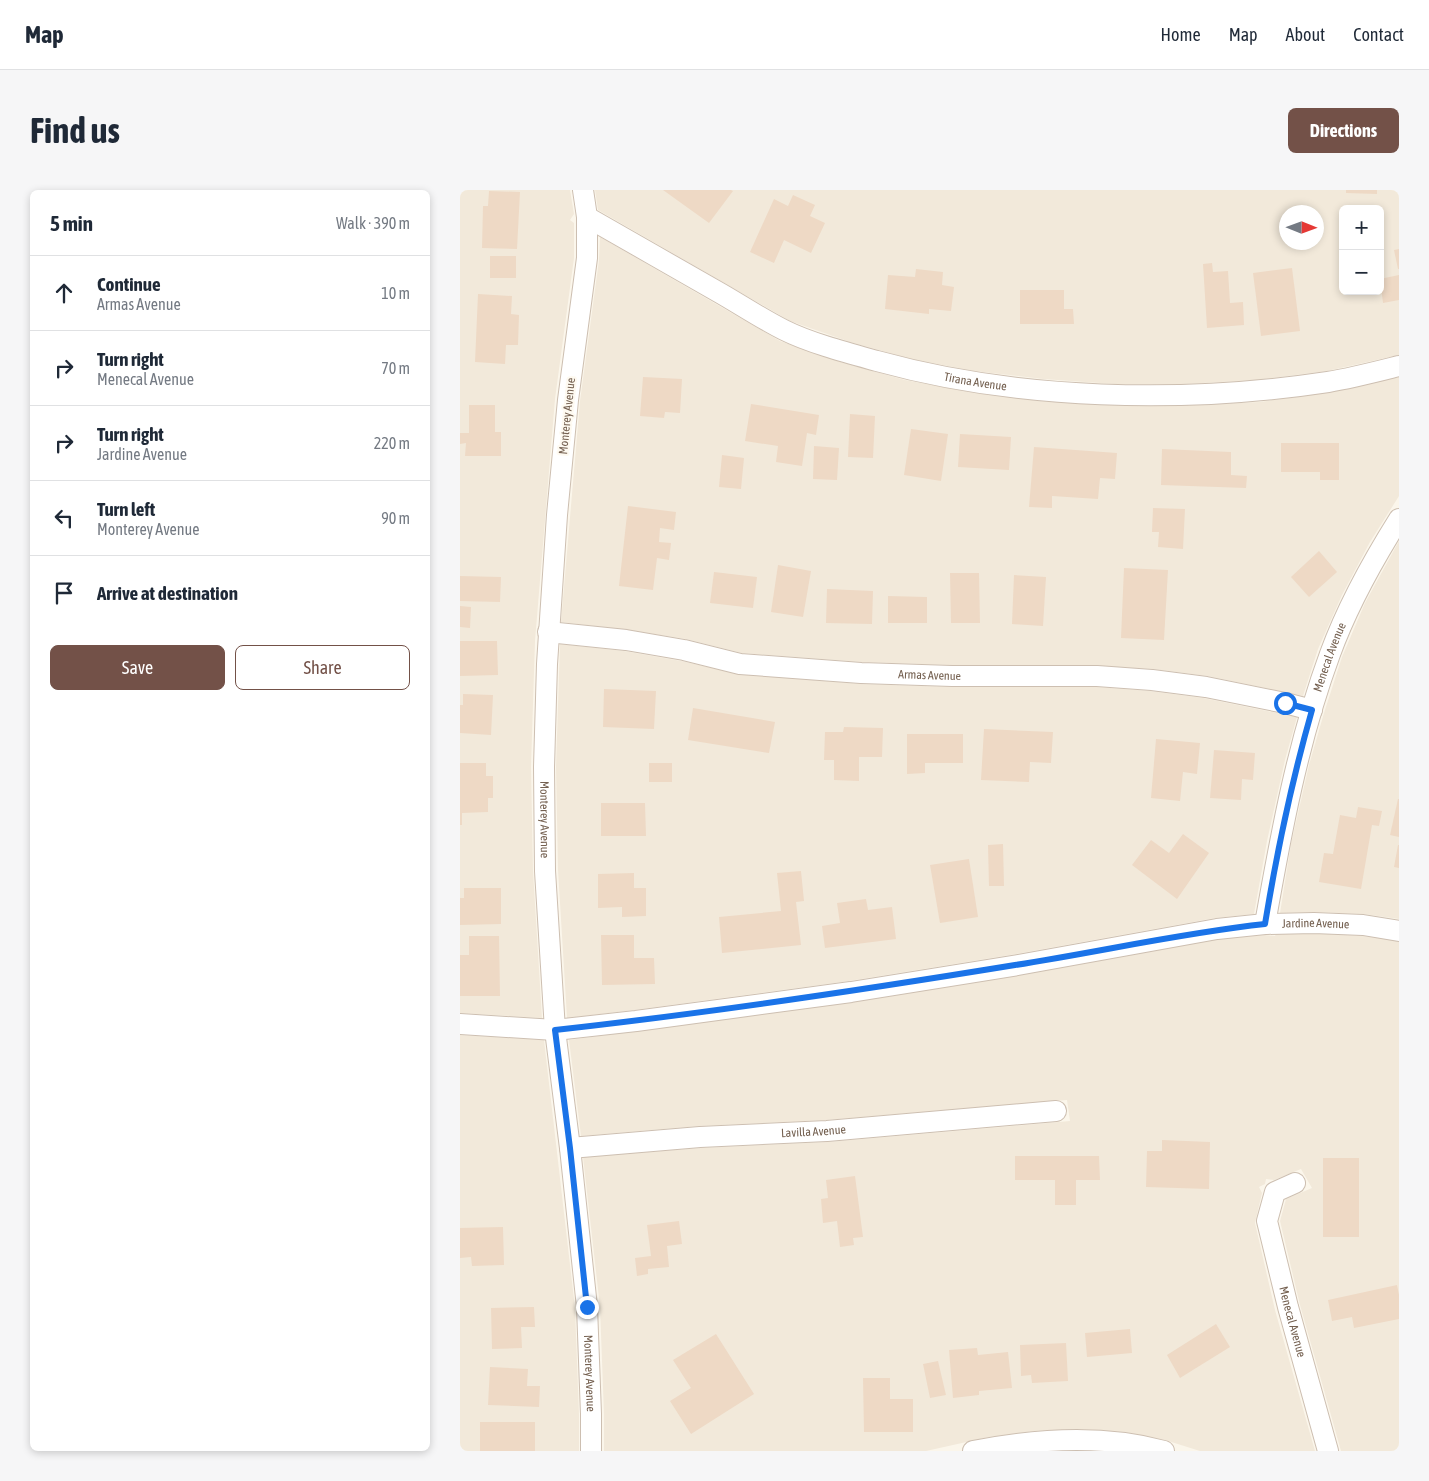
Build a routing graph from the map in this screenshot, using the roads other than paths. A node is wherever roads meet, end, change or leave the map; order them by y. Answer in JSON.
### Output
{"nodes":[{"id":1,"x":582,"y":190,"type":"edge"},
{"id":2,"x":587,"y":217,"type":"junction"},
{"id":3,"x":1399,"y":366,"type":"edge"},
{"id":4,"x":1399,"y":519,"type":"edge"},
{"id":5,"x":548,"y":632,"type":"junction"},
{"id":6,"x":1312,"y":710,"type":"junction"},
{"id":7,"x":1265,"y":924,"type":"junction"},
{"id":8,"x":1399,"y":930,"type":"edge"},
{"id":9,"x":460,"y":1024,"type":"edge"},
{"id":10,"x":555,"y":1030,"type":"junction"},
{"id":11,"x":1056,"y":1111,"type":"dead end"},
{"id":12,"x":570,"y":1148,"type":"junction"},
{"id":13,"x":1296,"y":1183,"type":"dead end"},
{"id":14,"x":591,"y":1451,"type":"edge"},
{"id":15,"x":973,"y":1451,"type":"edge"},
{"id":16,"x":1164,"y":1451,"type":"edge"},
{"id":17,"x":1328,"y":1451,"type":"edge"}],
"edges":[{"from":1,"to":2,"type":"street","name":"Monterey Avenue"},
{"from":2,"to":3,"type":"street","name":"Tirana Avenue"},
{"from":2,"to":5,"type":"street","name":"Monterey Avenue"},
{"from":4,"to":6,"type":"street","name":"Menecal Avenue"},
{"from":5,"to":6,"type":"street","name":"Armas Avenue"},
{"from":5,"to":10,"type":"street","name":"Monterey Avenue"},
{"from":6,"to":7,"type":"street","name":"Menecal Avenue"},
{"from":7,"to":8,"type":"street","name":"Jardine Avenue"},
{"from":7,"to":10,"type":"street","name":"Jardine Avenue"},
{"from":9,"to":10,"type":"street","name":"Jardine Avenue"},
{"from":10,"to":12,"type":"street","name":"Monterey Avenue"},
{"from":11,"to":12,"type":"street","name":"Lavilla Avenue"},
{"from":12,"to":14,"type":"street","name":"Monterey Avenue"},
{"from":13,"to":17,"type":"street","name":"Menecal Avenue"},
{"from":15,"to":16,"type":"street"}]}
